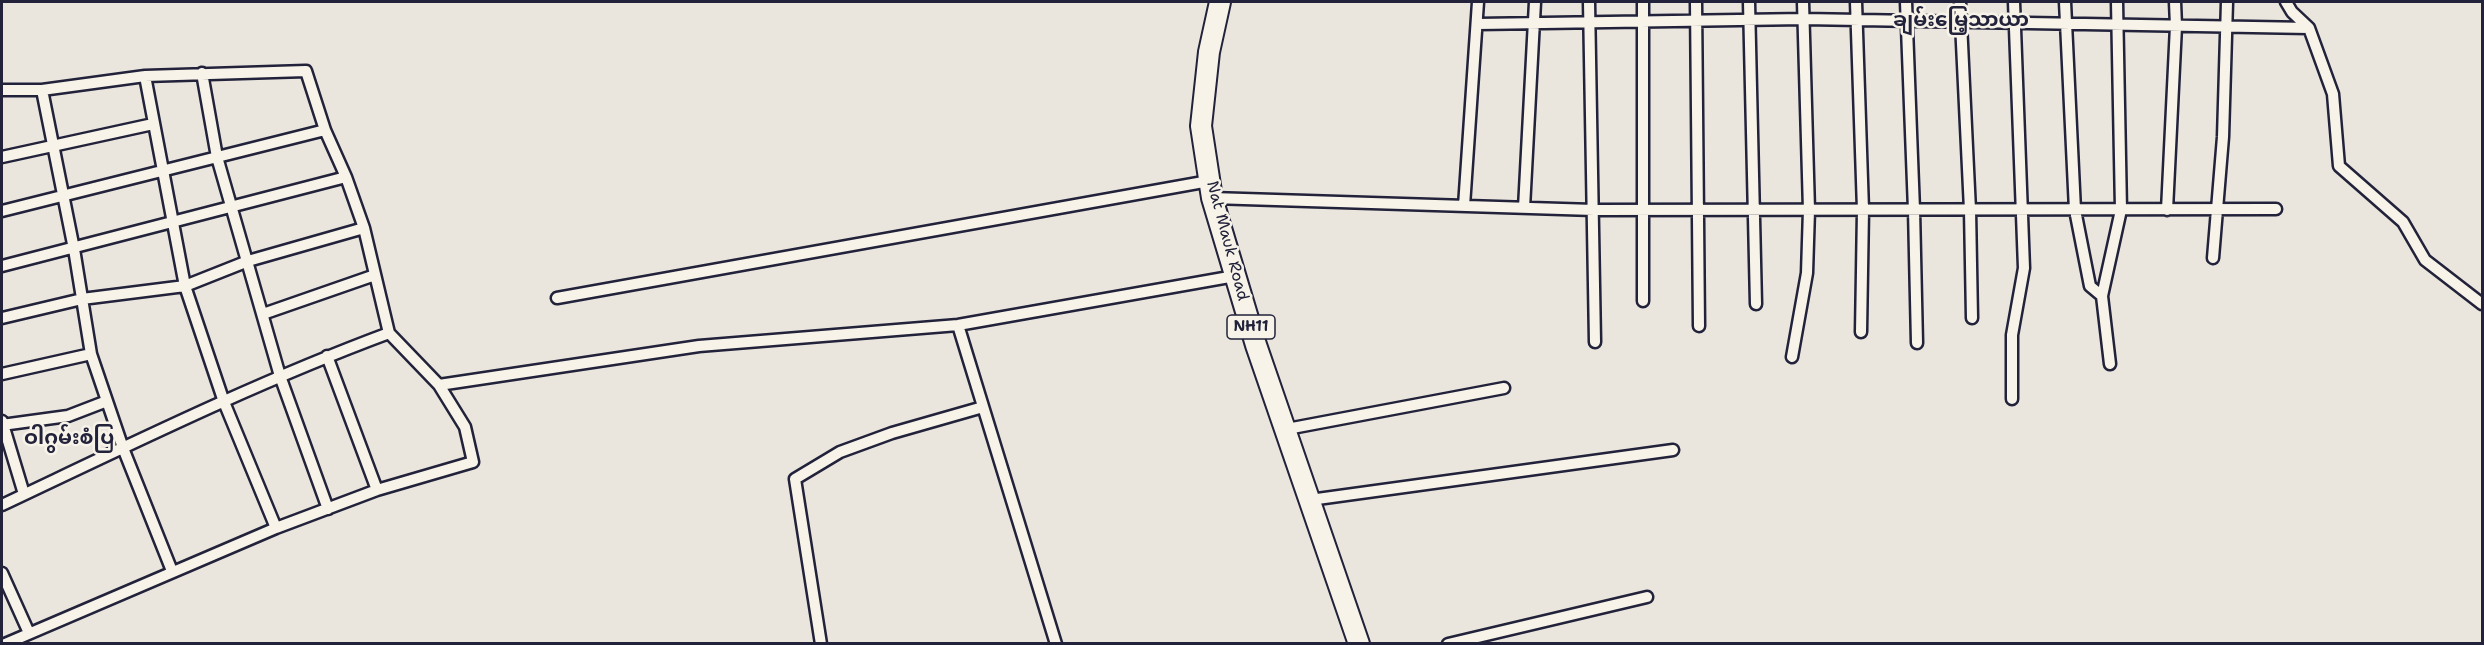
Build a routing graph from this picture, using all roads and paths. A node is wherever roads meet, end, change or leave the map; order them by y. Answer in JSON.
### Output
{"nodes":[{"id":1,"x":1220,"y":2,"type":"edge"},
{"id":2,"x":1478,"y":2,"type":"edge"},
{"id":3,"x":1535,"y":2,"type":"edge"},
{"id":4,"x":1589,"y":2,"type":"edge"},
{"id":5,"x":1642,"y":2,"type":"edge"},
{"id":6,"x":1696,"y":2,"type":"edge"},
{"id":7,"x":1749,"y":2,"type":"edge"},
{"id":8,"x":1803,"y":2,"type":"edge"},
{"id":9,"x":1856,"y":2,"type":"edge"},
{"id":10,"x":1906,"y":2,"type":"edge"},
{"id":11,"x":1960,"y":2,"type":"edge"},
{"id":12,"x":2014,"y":2,"type":"edge"},
{"id":13,"x":2065,"y":2,"type":"edge"},
{"id":14,"x":2117,"y":2,"type":"edge"},
{"id":15,"x":2175,"y":2,"type":"edge"},
{"id":16,"x":2226,"y":2,"type":"edge"},
{"id":17,"x":2286,"y":2,"type":"edge"},
{"id":18,"x":1804,"y":19,"type":"junction"},
{"id":19,"x":1696,"y":20,"type":"junction"},
{"id":20,"x":1750,"y":20,"type":"junction"},
{"id":21,"x":1856,"y":20,"type":"junction"},
{"id":22,"x":1590,"y":21,"type":"junction"},
{"id":23,"x":1643,"y":21,"type":"junction"},
{"id":24,"x":1906,"y":21,"type":"junction"},
{"id":25,"x":1535,"y":22,"type":"junction"},
{"id":26,"x":1961,"y":22,"type":"junction"},
{"id":27,"x":2015,"y":23,"type":"junction"},
{"id":28,"x":1478,"y":24,"type":"junction"},
{"id":29,"x":2065,"y":24,"type":"junction"},
{"id":30,"x":2117,"y":24,"type":"junction"},
{"id":31,"x":2176,"y":26,"type":"junction"},
{"id":32,"x":2227,"y":27,"type":"junction"},
{"id":33,"x":2309,"y":28,"type":"junction"},
{"id":34,"x":202,"y":73,"type":"junction"},
{"id":35,"x":145,"y":76,"type":"junction"},
{"id":36,"x":2,"y":90,"type":"edge"},
{"id":37,"x":42,"y":90,"type":"junction"},
{"id":38,"x":153,"y":124,"type":"junction"},
{"id":39,"x":325,"y":130,"type":"junction"},
{"id":40,"x":53,"y":144,"type":"junction"},
{"id":41,"x":2,"y":157,"type":"edge"},
{"id":42,"x":217,"y":157,"type":"junction"},
{"id":43,"x":163,"y":172,"type":"junction"},
{"id":44,"x":346,"y":177,"type":"junction"},
{"id":45,"x":1211,"y":189,"type":"junction"},
{"id":46,"x":63,"y":196,"type":"junction"},
{"id":47,"x":1464,"y":206,"type":"junction"},
{"id":48,"x":232,"y":208,"type":"junction"},
{"id":49,"x":1524,"y":208,"type":"junction"},
{"id":50,"x":2217,"y":209,"type":"junction"},
{"id":51,"x":2276,"y":209,"type":"dead end"},
{"id":52,"x":1594,"y":210,"type":"junction"},
{"id":53,"x":1643,"y":210,"type":"junction"},
{"id":54,"x":1697,"y":210,"type":"junction"},
{"id":55,"x":1754,"y":210,"type":"junction"},
{"id":56,"x":1809,"y":210,"type":"junction"},
{"id":57,"x":1863,"y":210,"type":"junction"},
{"id":58,"x":1914,"y":210,"type":"junction"},
{"id":59,"x":1970,"y":210,"type":"junction"},
{"id":60,"x":2023,"y":210,"type":"junction"},
{"id":61,"x":2075,"y":210,"type":"junction"},
{"id":62,"x":2121,"y":210,"type":"junction"},
{"id":63,"x":2167,"y":210,"type":"junction"},
{"id":64,"x":2,"y":211,"type":"edge"},
{"id":65,"x":173,"y":223,"type":"junction"},
{"id":66,"x":364,"y":228,"type":"junction"},
{"id":67,"x":74,"y":249,"type":"junction"},
{"id":68,"x":2212,"y":258,"type":"dead end"},
{"id":69,"x":248,"y":261,"type":"junction"},
{"id":70,"x":2,"y":266,"type":"edge"},
{"id":71,"x":375,"y":274,"type":"junction"},
{"id":72,"x":1235,"y":276,"type":"junction"},
{"id":73,"x":185,"y":286,"type":"junction"},
{"id":74,"x":2102,"y":296,"type":"junction"},
{"id":75,"x":557,"y":298,"type":"dead end"},
{"id":76,"x":82,"y":299,"type":"junction"},
{"id":77,"x":1643,"y":302,"type":"dead end"},
{"id":78,"x":2482,"y":303,"type":"edge"},
{"id":79,"x":1755,"y":304,"type":"dead end"},
{"id":80,"x":262,"y":314,"type":"junction"},
{"id":81,"x":2,"y":318,"type":"edge"},
{"id":82,"x":1972,"y":318,"type":"dead end"},
{"id":83,"x":958,"y":325,"type":"junction"},
{"id":84,"x":1699,"y":326,"type":"dead end"},
{"id":85,"x":1861,"y":332,"type":"dead end"},
{"id":86,"x":389,"y":333,"type":"junction"},
{"id":87,"x":1594,"y":342,"type":"dead end"},
{"id":88,"x":1917,"y":343,"type":"dead end"},
{"id":89,"x":91,"y":354,"type":"junction"},
{"id":90,"x":327,"y":356,"type":"junction"},
{"id":91,"x":1792,"y":357,"type":"dead end"},
{"id":92,"x":2110,"y":364,"type":"dead end"},
{"id":93,"x":2,"y":374,"type":"edge"},
{"id":94,"x":280,"y":376,"type":"junction"},
{"id":95,"x":439,"y":386,"type":"junction"},
{"id":96,"x":1504,"y":388,"type":"dead end"},
{"id":97,"x":2012,"y":399,"type":"dead end"},
{"id":98,"x":107,"y":402,"type":"junction"},
{"id":99,"x":224,"y":402,"type":"junction"},
{"id":100,"x":983,"y":407,"type":"junction"},
{"id":101,"x":2,"y":423,"type":"edge"},
{"id":102,"x":1287,"y":429,"type":"junction"},
{"id":103,"x":123,"y":448,"type":"junction"},
{"id":104,"x":1673,"y":450,"type":"dead end"},
{"id":105,"x":377,"y":490,"type":"junction"},
{"id":106,"x":24,"y":494,"type":"junction"},
{"id":107,"x":1310,"y":500,"type":"junction"},
{"id":108,"x":2,"y":505,"type":"edge"},
{"id":109,"x":328,"y":509,"type":"junction"},
{"id":110,"x":276,"y":528,"type":"junction"},
{"id":111,"x":172,"y":571,"type":"junction"},
{"id":112,"x":2,"y":573,"type":"edge"},
{"id":113,"x":1647,"y":597,"type":"dead end"},
{"id":114,"x":29,"y":633,"type":"junction"},
{"id":115,"x":5,"y":644,"type":"edge"},
{"id":116,"x":821,"y":644,"type":"edge"},
{"id":117,"x":1056,"y":644,"type":"edge"},
{"id":118,"x":1359,"y":644,"type":"edge"},
{"id":119,"x":1448,"y":644,"type":"edge"}],
"edges":[{"from":1,"to":45,"type":"highway","name":"Nat Mauk Road","number":"NH11"},
{"from":2,"to":28,"type":"street"},
{"from":3,"to":25,"type":"street"},
{"from":4,"to":22,"type":"street"},
{"from":5,"to":23,"type":"street"},
{"from":6,"to":19,"type":"street"},
{"from":7,"to":20,"type":"street"},
{"from":8,"to":18,"type":"street"},
{"from":9,"to":21,"type":"street"},
{"from":10,"to":24,"type":"street"},
{"from":11,"to":26,"type":"street"},
{"from":12,"to":27,"type":"street"},
{"from":13,"to":29,"type":"street"},
{"from":14,"to":30,"type":"street"},
{"from":15,"to":31,"type":"street"},
{"from":16,"to":32,"type":"street"},
{"from":17,"to":33,"type":"street"},
{"from":18,"to":20,"type":"street"},
{"from":18,"to":21,"type":"street"},
{"from":18,"to":56,"type":"street"},
{"from":19,"to":20,"type":"street"},
{"from":19,"to":23,"type":"street"},
{"from":19,"to":54,"type":"street"},
{"from":20,"to":55,"type":"street"},
{"from":21,"to":24,"type":"street"},
{"from":21,"to":57,"type":"street"},
{"from":22,"to":23,"type":"street"},
{"from":22,"to":25,"type":"street"},
{"from":22,"to":52,"type":"street"},
{"from":23,"to":53,"type":"street"},
{"from":24,"to":26,"type":"street"},
{"from":24,"to":58,"type":"street"},
{"from":25,"to":28,"type":"street"},
{"from":25,"to":49,"type":"street"},
{"from":26,"to":27,"type":"street"},
{"from":26,"to":59,"type":"street"},
{"from":27,"to":29,"type":"street"},
{"from":27,"to":60,"type":"street"},
{"from":28,"to":47,"type":"street"},
{"from":29,"to":30,"type":"street"},
{"from":29,"to":61,"type":"street"},
{"from":30,"to":31,"type":"street"},
{"from":30,"to":62,"type":"street"},
{"from":31,"to":32,"type":"street"},
{"from":31,"to":63,"type":"street"},
{"from":32,"to":33,"type":"street"},
{"from":32,"to":50,"type":"street"},
{"from":33,"to":78,"type":"street"},
{"from":34,"to":35,"type":"street"},
{"from":34,"to":39,"type":"street"},
{"from":34,"to":42,"type":"street"},
{"from":35,"to":37,"type":"street"},
{"from":35,"to":38,"type":"street"},
{"from":36,"to":37,"type":"street"},
{"from":37,"to":40,"type":"street"},
{"from":38,"to":40,"type":"street"},
{"from":38,"to":43,"type":"street"},
{"from":39,"to":42,"type":"street"},
{"from":39,"to":44,"type":"street"},
{"from":40,"to":41,"type":"street"},
{"from":40,"to":46,"type":"street"},
{"from":42,"to":43,"type":"street"},
{"from":42,"to":48,"type":"street"},
{"from":43,"to":46,"type":"street"},
{"from":43,"to":65,"type":"street"},
{"from":44,"to":48,"type":"street"},
{"from":44,"to":66,"type":"street"},
{"from":45,"to":47,"type":"street"},
{"from":45,"to":72,"type":"highway","name":"Nat Mauk Road","number":"NH11"},
{"from":45,"to":75,"type":"street"},
{"from":46,"to":64,"type":"street"},
{"from":46,"to":67,"type":"street"},
{"from":47,"to":49,"type":"street"},
{"from":48,"to":65,"type":"street"},
{"from":48,"to":69,"type":"street"},
{"from":49,"to":52,"type":"street"},
{"from":50,"to":51,"type":"street"},
{"from":50,"to":63,"type":"street"},
{"from":50,"to":68,"type":"street"},
{"from":52,"to":53,"type":"street"},
{"from":52,"to":87,"type":"street"},
{"from":53,"to":54,"type":"street"},
{"from":53,"to":77,"type":"street"},
{"from":54,"to":55,"type":"street"},
{"from":54,"to":84,"type":"street"},
{"from":55,"to":56,"type":"street"},
{"from":55,"to":79,"type":"street"},
{"from":56,"to":57,"type":"street"},
{"from":56,"to":91,"type":"street"},
{"from":57,"to":58,"type":"street"},
{"from":57,"to":85,"type":"street"},
{"from":58,"to":59,"type":"street"},
{"from":58,"to":88,"type":"street"},
{"from":59,"to":60,"type":"street"},
{"from":59,"to":82,"type":"street"},
{"from":60,"to":61,"type":"street"},
{"from":60,"to":97,"type":"street"},
{"from":61,"to":62,"type":"street"},
{"from":61,"to":74,"type":"street"},
{"from":62,"to":63,"type":"street"},
{"from":62,"to":74,"type":"street"},
{"from":65,"to":67,"type":"street"},
{"from":65,"to":73,"type":"street"},
{"from":66,"to":69,"type":"street"},
{"from":66,"to":71,"type":"street"},
{"from":67,"to":70,"type":"street"},
{"from":67,"to":76,"type":"street"},
{"from":69,"to":73,"type":"street"},
{"from":69,"to":80,"type":"street"},
{"from":71,"to":80,"type":"street"},
{"from":71,"to":86,"type":"street"},
{"from":72,"to":83,"type":"street"},
{"from":72,"to":102,"type":"highway","name":"Nat Mauk Road","number":"NH11"},
{"from":73,"to":76,"type":"street"},
{"from":73,"to":99,"type":"street"},
{"from":74,"to":92,"type":"street"},
{"from":76,"to":81,"type":"street"},
{"from":76,"to":89,"type":"street"},
{"from":80,"to":94,"type":"street"},
{"from":83,"to":95,"type":"street"},
{"from":83,"to":100,"type":"street"},
{"from":86,"to":90,"type":"street"},
{"from":86,"to":95,"type":"street"},
{"from":89,"to":93,"type":"street"},
{"from":89,"to":98,"type":"street"},
{"from":90,"to":94,"type":"street"},
{"from":90,"to":105,"type":"street"},
{"from":94,"to":99,"type":"street"},
{"from":94,"to":109,"type":"street"},
{"from":95,"to":105,"type":"street"},
{"from":96,"to":102,"type":"street"},
{"from":98,"to":101,"type":"street"},
{"from":98,"to":103,"type":"street"},
{"from":99,"to":103,"type":"street"},
{"from":99,"to":110,"type":"street"},
{"from":100,"to":116,"type":"street"},
{"from":100,"to":117,"type":"street"},
{"from":101,"to":106,"type":"street"},
{"from":102,"to":107,"type":"highway","name":"Nat Mauk Road","number":"NH11"},
{"from":103,"to":106,"type":"street"},
{"from":103,"to":111,"type":"street"},
{"from":104,"to":107,"type":"street"},
{"from":105,"to":109,"type":"street"},
{"from":106,"to":108,"type":"street"},
{"from":107,"to":118,"type":"highway","name":"Nat Mauk Road","number":"NH11"},
{"from":109,"to":110,"type":"street"},
{"from":110,"to":111,"type":"street"},
{"from":111,"to":114,"type":"street"},
{"from":112,"to":114,"type":"street"},
{"from":113,"to":119,"type":"street"},
{"from":114,"to":115,"type":"street"}]}
